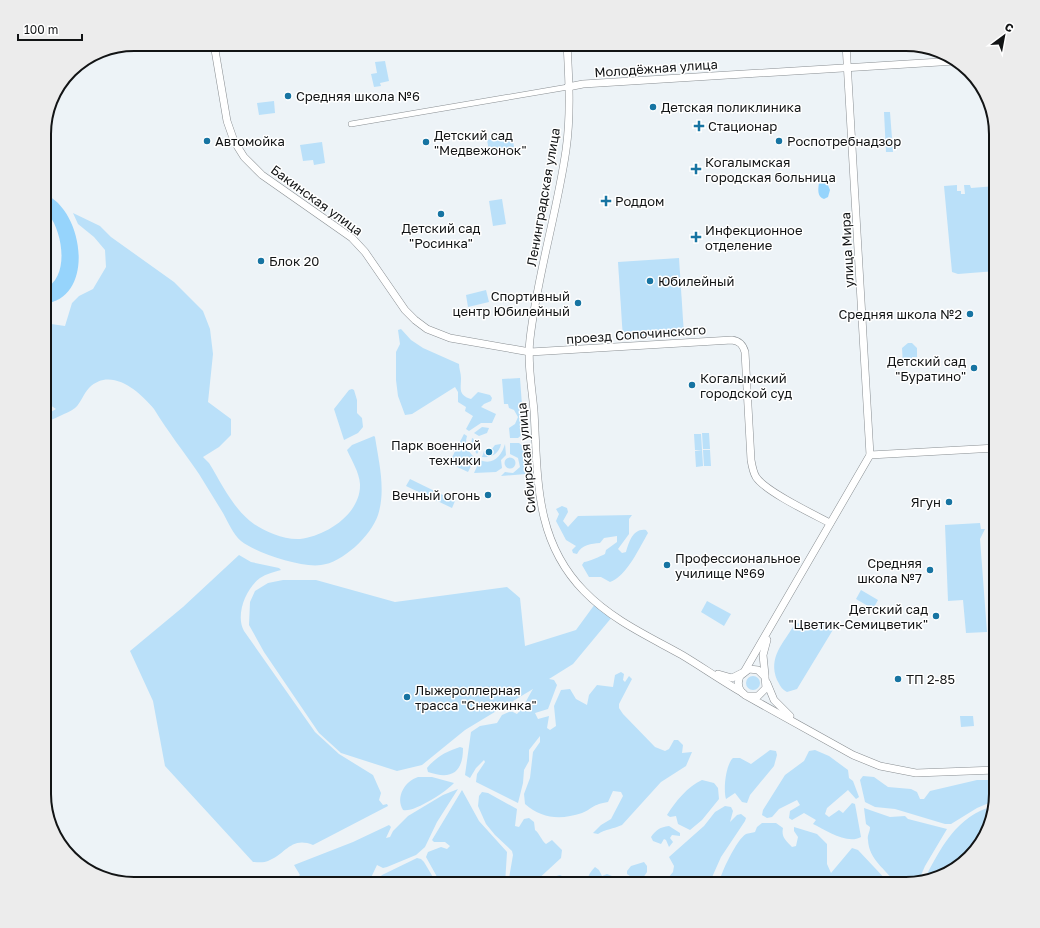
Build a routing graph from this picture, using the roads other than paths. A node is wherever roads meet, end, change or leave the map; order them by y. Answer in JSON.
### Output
{"nodes":[{"id":1,"x":215,"y":51,"type":"edge"},
{"id":2,"x":566,"y":51,"type":"edge"},
{"id":3,"x":847,"y":51,"type":"edge"},
{"id":4,"x":947,"y":62,"type":"edge"},
{"id":5,"x":848,"y":67,"type":"junction"},
{"id":6,"x":568,"y":87,"type":"junction"},
{"id":7,"x":351,"y":124,"type":"dead end"},
{"id":8,"x":530,"y":352,"type":"junction"},
{"id":9,"x":989,"y":448,"type":"edge"},
{"id":10,"x":870,"y":455,"type":"junction"},
{"id":11,"x":830,"y":523,"type":"junction"},
{"id":12,"x":771,"y":627,"type":"junction"},
{"id":13,"x":690,"y":660,"type":"junction"},
{"id":14,"x":743,"y":672,"type":"junction"},
{"id":15,"x":766,"y":679,"type":"junction"},
{"id":16,"x":745,"y":695,"type":"junction"},
{"id":17,"x":806,"y":728,"type":"junction"},
{"id":18,"x":989,"y":770,"type":"edge"}],
"edges":[{"from":1,"to":8,"type":"street","name":"Бакинская улица"},
{"from":2,"to":6,"type":"street","name":"Ленинградская улица"},
{"from":3,"to":5,"type":"street","name":"улица Мира"},
{"from":4,"to":5,"type":"street","name":"Молодёжная улица"},
{"from":5,"to":6,"type":"street","name":"Молодёжная улица"},
{"from":5,"to":10,"type":"street","name":"улица Мира"},
{"from":6,"to":7,"type":"street","name":"Молодёжная улица"},
{"from":6,"to":8,"type":"street","name":"Ленинградская улица"},
{"from":8,"to":11,"type":"street","name":"проезд Сопочинского"},
{"from":8,"to":13,"type":"street","name":"Сибирская улица"},
{"from":9,"to":10,"type":"street"},
{"from":10,"to":11,"type":"street"},
{"from":11,"to":12,"type":"street"},
{"from":12,"to":14,"type":"street"},
{"from":12,"to":15,"type":"street"},
{"from":13,"to":14,"type":"street","name":"Сибирская улица"},
{"from":13,"to":16,"type":"street","name":"Сибирская улица"},
{"from":14,"to":15,"type":"street"},
{"from":14,"to":16,"type":"street"},
{"from":15,"to":16,"type":"street"},
{"from":15,"to":17,"type":"street"},
{"from":16,"to":17,"type":"street","name":"Сибирская улица"},
{"from":17,"to":18,"type":"street"}]}
